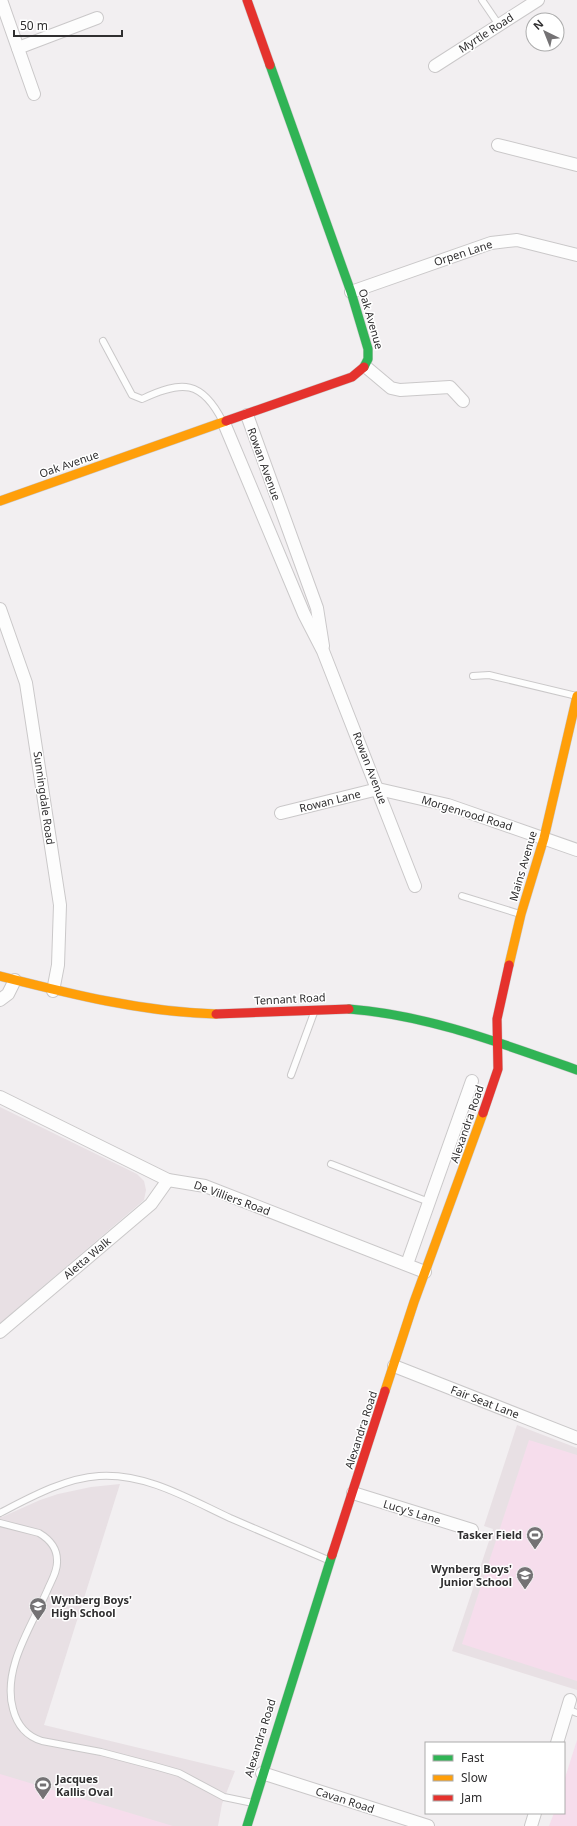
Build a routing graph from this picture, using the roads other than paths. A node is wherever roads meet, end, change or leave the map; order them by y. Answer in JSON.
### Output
{"nodes":[{"id":1,"x":1,"y":0,"type":"edge"},
{"id":2,"x":247,"y":0,"type":"edge"},
{"id":3,"x":482,"y":0,"type":"edge"},
{"id":4,"x":538,"y":0,"type":"edge"},
{"id":5,"x":96,"y":18,"type":"dead end"},
{"id":6,"x":499,"y":25,"type":"junction"},
{"id":7,"x":18,"y":48,"type":"junction"},
{"id":8,"x":435,"y":66,"type":"dead end"},
{"id":9,"x":34,"y":94,"type":"dead end"},
{"id":10,"x":498,"y":145,"type":"dead end"},
{"id":11,"x":577,"y":165,"type":"edge"},
{"id":12,"x":577,"y":255,"type":"edge"},
{"id":13,"x":351,"y":292,"type":"junction"},
{"id":14,"x":103,"y":341,"type":"dead end"},
{"id":15,"x":366,"y":367,"type":"junction"},
{"id":16,"x":463,"y":401,"type":"dead end"},
{"id":17,"x":246,"y":415,"type":"junction"},
{"id":18,"x":224,"y":423,"type":"junction"},
{"id":19,"x":0,"y":501,"type":"edge"},
{"id":20,"x":0,"y":609,"type":"edge"},
{"id":21,"x":323,"y":651,"type":"junction"},
{"id":22,"x":473,"y":676,"type":"dead end"},
{"id":23,"x":577,"y":696,"type":"edge"},
{"id":24,"x":378,"y":789,"type":"junction"},
{"id":25,"x":282,"y":813,"type":"dead end"},
{"id":26,"x":544,"y":838,"type":"junction"},
{"id":27,"x":577,"y":850,"type":"edge"},
{"id":28,"x":415,"y":886,"type":"dead end"},
{"id":29,"x":462,"y":896,"type":"dead end"},
{"id":30,"x":522,"y":914,"type":"junction"},
{"id":31,"x":0,"y":976,"type":"edge"},
{"id":32,"x":15,"y":980,"type":"junction"},
{"id":33,"x":53,"y":991,"type":"junction"},
{"id":34,"x":0,"y":1000,"type":"edge"},
{"id":35,"x":316,"y":1009,"type":"junction"},
{"id":36,"x":499,"y":1043,"type":"junction"},
{"id":37,"x":577,"y":1070,"type":"edge"},
{"id":38,"x":291,"y":1075,"type":"dead end"},
{"id":39,"x":472,"y":1081,"type":"dead end"},
{"id":40,"x":0,"y":1097,"type":"edge"},
{"id":41,"x":456,"y":1126,"type":"junction"},
{"id":42,"x":476,"y":1133,"type":"junction"},
{"id":43,"x":331,"y":1164,"type":"dead end"},
{"id":44,"x":168,"y":1180,"type":"junction"},
{"id":45,"x":429,"y":1202,"type":"junction"},
{"id":46,"x":449,"y":1210,"type":"junction"},
{"id":47,"x":421,"y":1226,"type":"junction"},
{"id":48,"x":441,"y":1233,"type":"junction"},
{"id":49,"x":407,"y":1264,"type":"junction"},
{"id":50,"x":425,"y":1272,"type":"junction"},
{"id":51,"x":0,"y":1332,"type":"edge"},
{"id":52,"x":394,"y":1366,"type":"junction"},
{"id":53,"x":577,"y":1438,"type":"edge"},
{"id":54,"x":352,"y":1493,"type":"junction"},
{"id":55,"x":0,"y":1513,"type":"edge"},
{"id":56,"x":0,"y":1523,"type":"edge"},
{"id":57,"x":472,"y":1530,"type":"dead end"},
{"id":58,"x":330,"y":1561,"type":"junction"},
{"id":59,"x":571,"y":1708,"type":"edge"},
{"id":60,"x":557,"y":1742,"type":"edge"},
{"id":61,"x":262,"y":1773,"type":"junction"},
{"id":62,"x":253,"y":1803,"type":"junction"},
{"id":63,"x":535,"y":1814,"type":"edge"},
{"id":64,"x":247,"y":1826,"type":"edge"},
{"id":65,"x":428,"y":1826,"type":"edge"},
{"id":66,"x":531,"y":1826,"type":"edge"}],
"edges":[{"from":1,"to":7,"type":"street"},
{"from":2,"to":13,"type":"street","name":"Oak Avenue"},
{"from":3,"to":6,"type":"lane"},
{"from":4,"to":6,"type":"street","name":"Myrtle Road"},
{"from":5,"to":7,"type":"street"},
{"from":6,"to":8,"type":"street","name":"Myrtle Road"},
{"from":7,"to":9,"type":"street"},
{"from":10,"to":11,"type":"street"},
{"from":12,"to":13,"type":"street","name":"Orpen Lane"},
{"from":13,"to":15,"type":"street","name":"Oak Avenue"},
{"from":14,"to":18,"type":"lane"},
{"from":15,"to":16,"type":"street"},
{"from":15,"to":17,"type":"street","name":"Oak Avenue"},
{"from":17,"to":18,"type":"street","name":"Oak Avenue"},
{"from":17,"to":21,"type":"street","name":"Rowan Avenue"},
{"from":18,"to":19,"type":"street","name":"Oak Avenue"},
{"from":18,"to":21,"type":"street","name":"Rowan Avenue"},
{"from":20,"to":33,"type":"street","name":"Sunningdale Road"},
{"from":21,"to":24,"type":"street","name":"Rowan Avenue"},
{"from":22,"to":23,"type":"lane"},
{"from":23,"to":26,"type":"street","name":"Mains Avenue"},
{"from":24,"to":25,"type":"street","name":"Rowan Lane"},
{"from":24,"to":26,"type":"street","name":"Morgenrood Road"},
{"from":24,"to":28,"type":"street","name":"Rowan Avenue"},
{"from":26,"to":27,"type":"street","name":"Morgenrood Road"},
{"from":26,"to":30,"type":"street","name":"Mains Avenue"},
{"from":29,"to":30,"type":"lane"},
{"from":30,"to":36,"type":"street","name":"Mains Avenue"},
{"from":31,"to":32,"type":"street","name":"Tennant Road"},
{"from":32,"to":33,"type":"street","name":"Tennant Road"},
{"from":32,"to":34,"type":"street"},
{"from":33,"to":35,"type":"street","name":"Tennant Road"},
{"from":35,"to":36,"type":"street","name":"Tennant Road"},
{"from":35,"to":38,"type":"lane"},
{"from":36,"to":37,"type":"street","name":"Tennant Road"},
{"from":36,"to":42,"type":"street","name":"Alexandra Road"},
{"from":39,"to":41,"type":"street"},
{"from":40,"to":44,"type":"street","name":"De Villiers Road"},
{"from":41,"to":42,"type":"street"},
{"from":41,"to":45,"type":"street"},
{"from":42,"to":46,"type":"street","name":"Alexandra Road"},
{"from":43,"to":45,"type":"lane"},
{"from":44,"to":49,"type":"street","name":"De Villiers Road"},
{"from":44,"to":51,"type":"street","name":"Aletta Walk"},
{"from":45,"to":46,"type":"street"},
{"from":45,"to":47,"type":"street"},
{"from":46,"to":48,"type":"street","name":"Alexandra Road"},
{"from":47,"to":48,"type":"street"},
{"from":47,"to":49,"type":"street"},
{"from":48,"to":50,"type":"street","name":"Alexandra Road"},
{"from":49,"to":50,"type":"street","name":"De Villiers Road"},
{"from":50,"to":52,"type":"street","name":"Alexandra Road"},
{"from":52,"to":53,"type":"street","name":"Fair Seat Lane"},
{"from":52,"to":54,"type":"street","name":"Alexandra Road"},
{"from":54,"to":57,"type":"street","name":"Lucy's Lane"},
{"from":54,"to":58,"type":"street","name":"Alexandra Road"},
{"from":55,"to":58,"type":"lane"},
{"from":56,"to":62,"type":"lane"},
{"from":58,"to":61,"type":"street","name":"Alexandra Road"},
{"from":59,"to":60,"type":"street"},
{"from":61,"to":62,"type":"street","name":"Alexandra Road"},
{"from":61,"to":65,"type":"street","name":"Cavan Road"},
{"from":62,"to":64,"type":"street","name":"Alexandra Road"},
{"from":63,"to":66,"type":"street"}]}
